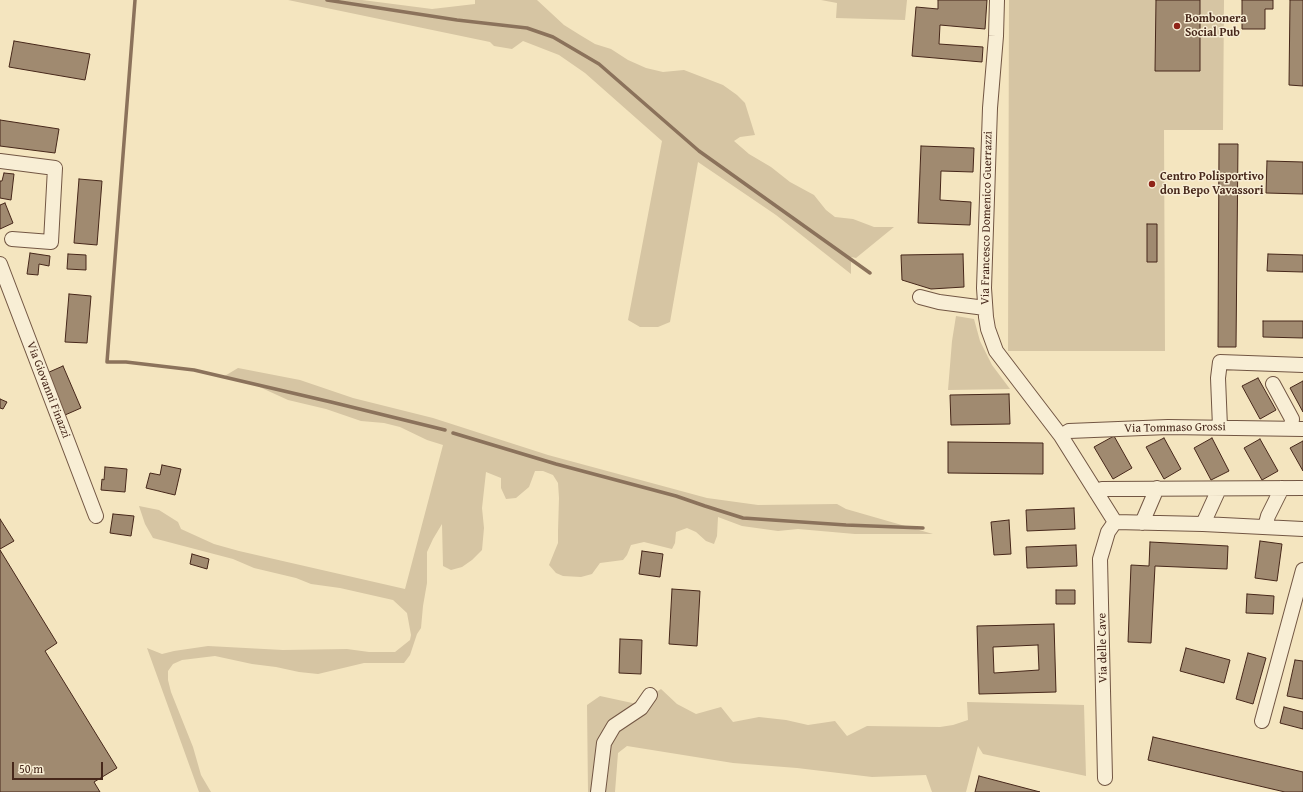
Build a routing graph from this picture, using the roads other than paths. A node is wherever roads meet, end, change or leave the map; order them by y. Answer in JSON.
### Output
{"nodes":[{"id":1,"x":997,"y":0,"type":"edge"},
{"id":2,"x":0,"y":161,"type":"edge"},
{"id":3,"x":12,"y":239,"type":"dead end"},
{"id":4,"x":0,"y":264,"type":"edge"},
{"id":5,"x":920,"y":297,"type":"dead end"},
{"id":6,"x":985,"y":308,"type":"junction"},
{"id":7,"x":1303,"y":365,"type":"edge"},
{"id":8,"x":1273,"y":384,"type":"dead end"},
{"id":9,"x":1220,"y":427,"type":"junction"},
{"id":10,"x":1297,"y":429,"type":"edge"},
{"id":11,"x":1061,"y":436,"type":"junction"},
{"id":12,"x":1157,"y":488,"type":"junction"},
{"id":13,"x":1282,"y":488,"type":"junction"},
{"id":14,"x":1303,"y":488,"type":"edge"},
{"id":15,"x":1219,"y":489,"type":"junction"},
{"id":16,"x":1096,"y":492,"type":"junction"},
{"id":17,"x":96,"y":516,"type":"dead end"},
{"id":18,"x":1115,"y":522,"type":"junction"},
{"id":19,"x":1142,"y":523,"type":"junction"},
{"id":20,"x":1203,"y":524,"type":"junction"},
{"id":21,"x":1265,"y":527,"type":"junction"},
{"id":22,"x":1303,"y":528,"type":"edge"},
{"id":23,"x":1303,"y":570,"type":"edge"},
{"id":24,"x":650,"y":695,"type":"dead end"},
{"id":25,"x":1262,"y":721,"type":"dead end"},
{"id":26,"x":1105,"y":778,"type":"dead end"},
{"id":27,"x":598,"y":792,"type":"edge"}],
"edges":[{"from":1,"to":6,"type":"street","name":"Via Francesco Domenico Guerrazzi"},
{"from":2,"to":3,"type":"street"},
{"from":4,"to":17,"type":"street","name":"Via Giovanni Finazzi"},
{"from":5,"to":6,"type":"street"},
{"from":6,"to":11,"type":"street","name":"Via Francesco Domenico Guerrazzi"},
{"from":7,"to":9,"type":"street"},
{"from":8,"to":10,"type":"street","name":"Via Tommaso Grossi"},
{"from":9,"to":10,"type":"street","name":"Via Tommaso Grossi"},
{"from":9,"to":11,"type":"street","name":"Via Tommaso Grossi"},
{"from":11,"to":16,"type":"street"},
{"from":12,"to":15,"type":"street"},
{"from":12,"to":16,"type":"street"},
{"from":12,"to":19,"type":"street"},
{"from":13,"to":14,"type":"street"},
{"from":13,"to":15,"type":"street"},
{"from":13,"to":21,"type":"street"},
{"from":15,"to":20,"type":"street"},
{"from":16,"to":18,"type":"street"},
{"from":18,"to":19,"type":"street"},
{"from":18,"to":26,"type":"street","name":"Via delle Cave"},
{"from":19,"to":20,"type":"street"},
{"from":20,"to":21,"type":"street"},
{"from":21,"to":22,"type":"street"},
{"from":23,"to":25,"type":"street"},
{"from":24,"to":27,"type":"street"}]}
